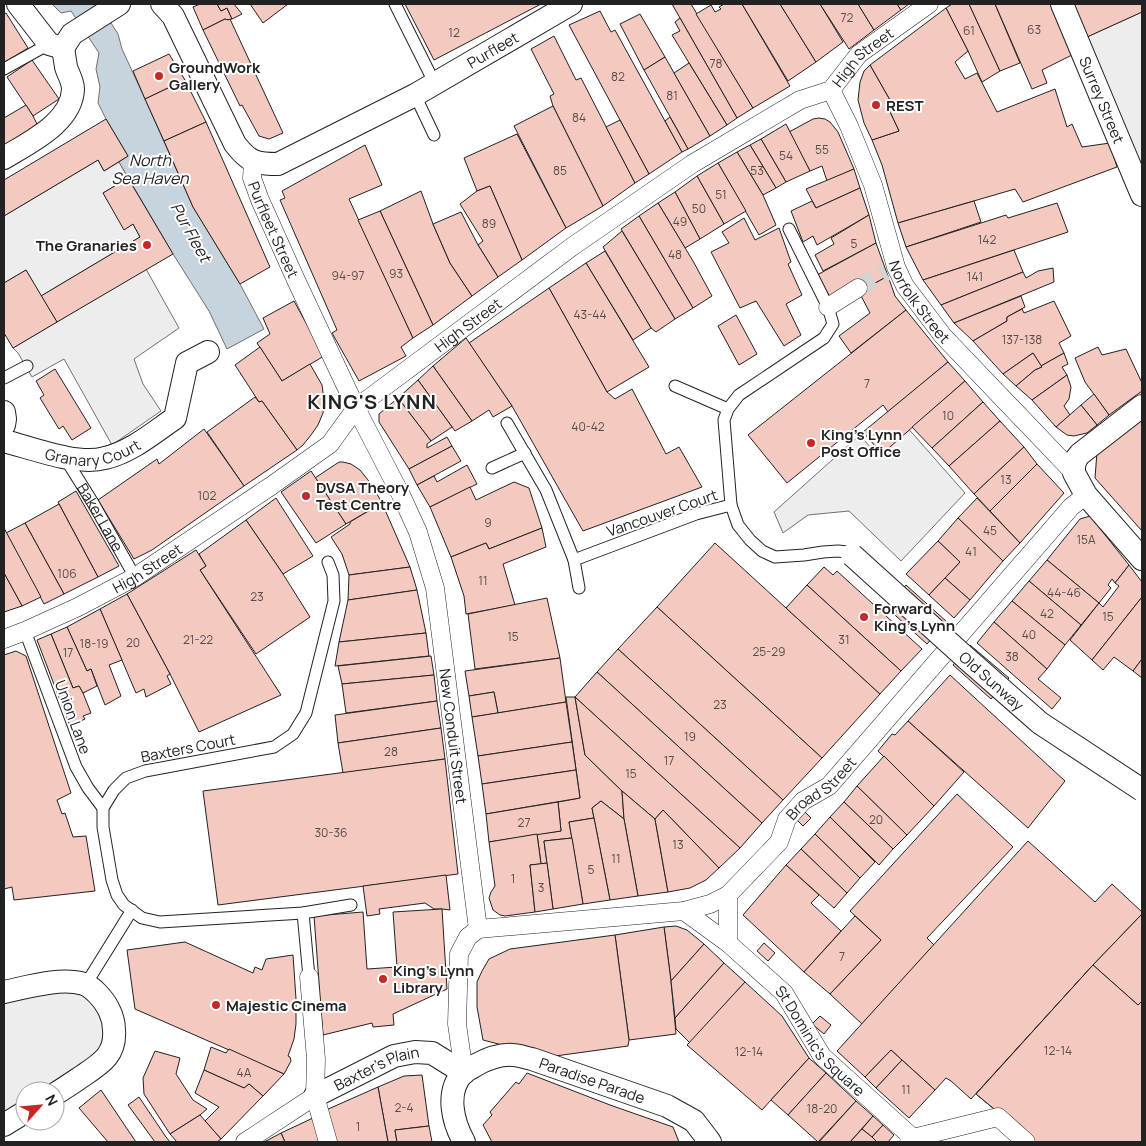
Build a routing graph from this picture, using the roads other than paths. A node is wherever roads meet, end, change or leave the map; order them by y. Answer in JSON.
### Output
{"nodes":[{"id":1,"x":18,"y":4,"type":"edge"},
{"id":2,"x":119,"y":4,"type":"edge"},
{"id":3,"x":162,"y":4,"type":"edge"},
{"id":4,"x":395,"y":4,"type":"edge"},
{"id":5,"x":571,"y":4,"type":"edge"},
{"id":6,"x":929,"y":4,"type":"edge"},
{"id":7,"x":1062,"y":4,"type":"edge"},
{"id":8,"x":61,"y":42,"type":"junction"},
{"id":9,"x":4,"y":69,"type":"edge"},
{"id":10,"x":435,"y":84,"type":"junction"},
{"id":11,"x":832,"y":90,"type":"junction"},
{"id":12,"x":415,"y":95,"type":"junction"},
{"id":13,"x":434,"y":135,"type":"dead end"},
{"id":14,"x":4,"y":158,"type":"edge"},
{"id":15,"x":253,"y":162,"type":"junction"},
{"id":16,"x":1142,"y":195,"type":"edge"},
{"id":17,"x":789,"y":228,"type":"dead end"},
{"id":18,"x":858,"y":288,"type":"tunnel mouth"},
{"id":19,"x":828,"y":307,"type":"junction"},
{"id":20,"x":208,"y":352,"type":"dead end"},
{"id":21,"x":27,"y":366,"type":"dead end"},
{"id":22,"x":4,"y":378,"type":"edge"},
{"id":23,"x":675,"y":386,"type":"dead end"},
{"id":24,"x":1142,"y":406,"type":"edge"},
{"id":25,"x":356,"y":408,"type":"junction"},
{"id":26,"x":728,"y":408,"type":"junction"},
{"id":27,"x":4,"y":412,"type":"edge"},
{"id":28,"x":507,"y":423,"type":"dead end"},
{"id":29,"x":4,"y":425,"type":"edge"},
{"id":30,"x":4,"y":440,"type":"edge"},
{"id":31,"x":525,"y":453,"type":"junction"},
{"id":32,"x":64,"y":457,"type":"junction"},
{"id":33,"x":492,"y":468,"type":"dead end"},
{"id":34,"x":1074,"y":473,"type":"junction"},
{"id":35,"x":1086,"y":495,"type":"junction"},
{"id":36,"x":731,"y":505,"type":"junction"},
{"id":37,"x":852,"y":555,"type":"joint"},
{"id":38,"x":1142,"y":559,"type":"edge"},
{"id":39,"x":574,"y":560,"type":"junction"},
{"id":40,"x":328,"y":562,"type":"dead end"},
{"id":41,"x":135,"y":577,"type":"junction"},
{"id":42,"x":579,"y":588,"type":"dead end"},
{"id":43,"x":24,"y":631,"type":"junction"},
{"id":44,"x":4,"y":639,"type":"edge"},
{"id":45,"x":1142,"y":790,"type":"edge"},
{"id":46,"x":103,"y":808,"type":"junction"},
{"id":47,"x":728,"y":895,"type":"junction"},
{"id":48,"x":351,"y":905,"type":"dead end"},
{"id":49,"x":132,"y":910,"type":"junction"},
{"id":50,"x":684,"y":911,"type":"junction"},
{"id":51,"x":303,"y":913,"type":"junction"},
{"id":52,"x":478,"y":929,"type":"junction"},
{"id":53,"x":728,"y":943,"type":"junction"},
{"id":54,"x":309,"y":977,"type":"joint"},
{"id":55,"x":86,"y":984,"type":"junction"},
{"id":56,"x":4,"y":992,"type":"edge"},
{"id":57,"x":464,"y":1073,"type":"junction"},
{"id":58,"x":65,"y":1088,"type":"edge"},
{"id":59,"x":315,"y":1096,"type":"junction"},
{"id":60,"x":15,"y":1118,"type":"edge"},
{"id":61,"x":4,"y":1125,"type":"edge"},
{"id":62,"x":911,"y":1140,"type":"edge"},
{"id":63,"x":245,"y":1142,"type":"edge"},
{"id":64,"x":328,"y":1142,"type":"edge"},
{"id":65,"x":464,"y":1142,"type":"edge"},
{"id":66,"x":710,"y":1142,"type":"edge"},
{"id":67,"x":1026,"y":1142,"type":"edge"}],
"edges":[{"from":1,"to":8,"type":"street"},
{"from":2,"to":8,"type":"street"},
{"from":3,"to":15,"type":"street","name":"Purfleet Street"},
{"from":4,"to":10,"type":"lane"},
{"from":5,"to":10,"type":"street","name":"Purfleet"},
{"from":6,"to":11,"type":"street","name":"High Street"},
{"from":7,"to":16,"type":"street","name":"Surrey Street"},
{"from":8,"to":9,"type":"lane"},
{"from":8,"to":14,"type":"street"},
{"from":10,"to":12,"type":"street","name":"Purfleet"},
{"from":11,"to":25,"type":"street","name":"High Street"},
{"from":11,"to":34,"type":"street","name":"Norfolk Street"},
{"from":12,"to":13,"type":"lane"},
{"from":12,"to":15,"type":"street","name":"Purfleet"},
{"from":15,"to":25,"type":"street","name":"Purfleet Street"},
{"from":17,"to":19,"type":"lane"},
{"from":18,"to":19,"type":"street"},
{"from":19,"to":26,"type":"lane"},
{"from":20,"to":32,"type":"street","name":"Granary Court"},
{"from":21,"to":22,"type":"lane"},
{"from":23,"to":26,"type":"lane"},
{"from":24,"to":34,"type":"street"},
{"from":25,"to":41,"type":"street","name":"High Street"},
{"from":25,"to":52,"type":"street","name":"New Conduit Street"},
{"from":26,"to":36,"type":"lane"},
{"from":27,"to":29,"type":"street"},
{"from":28,"to":31,"type":"lane"},
{"from":30,"to":32,"type":"street","name":"Granary Court"},
{"from":31,"to":33,"type":"lane"},
{"from":31,"to":39,"type":"lane"},
{"from":32,"to":41,"type":"lane","name":"Baker Lane"},
{"from":34,"to":35,"type":"street"},
{"from":35,"to":38,"type":"street"},
{"from":35,"to":47,"type":"street","name":"Broad Street"},
{"from":36,"to":37,"type":"lane","name":"Vancouver Court"},
{"from":36,"to":39,"type":"lane","name":"Vancouver Court"},
{"from":37,"to":45,"type":"street","name":"Old Sunway","bridge":true},
{"from":39,"to":42,"type":"lane"},
{"from":40,"to":46,"type":"lane","name":"Baxters Court"},
{"from":41,"to":43,"type":"street","name":"High Street"},
{"from":43,"to":44,"type":"street","name":"High Street"},
{"from":43,"to":46,"type":"lane","name":"Union Lane"},
{"from":46,"to":49,"type":"lane"},
{"from":47,"to":50,"type":"street","name":"Broad Street"},
{"from":47,"to":53,"type":"street"},
{"from":48,"to":51,"type":"lane"},
{"from":49,"to":51,"type":"lane"},
{"from":49,"to":55,"type":"lane"},
{"from":50,"to":52,"type":"street","name":"Broad Street"},
{"from":50,"to":53,"type":"street","name":"St Dominic's Square"},
{"from":51,"to":54,"type":"lane"},
{"from":52,"to":57,"type":"street"},
{"from":53,"to":62,"type":"street","name":"St Dominic's Square"},
{"from":54,"to":59,"type":"street"},
{"from":55,"to":56,"type":"street"},
{"from":55,"to":58,"type":"street"},
{"from":57,"to":59,"type":"street","name":"Baxter's Plain"},
{"from":57,"to":65,"type":"street"},
{"from":57,"to":66,"type":"street","name":"Paradise Parade"},
{"from":59,"to":63,"type":"street"},
{"from":59,"to":64,"type":"street"},
{"from":60,"to":61,"type":"street"},
{"from":62,"to":67,"type":"street"}]}
